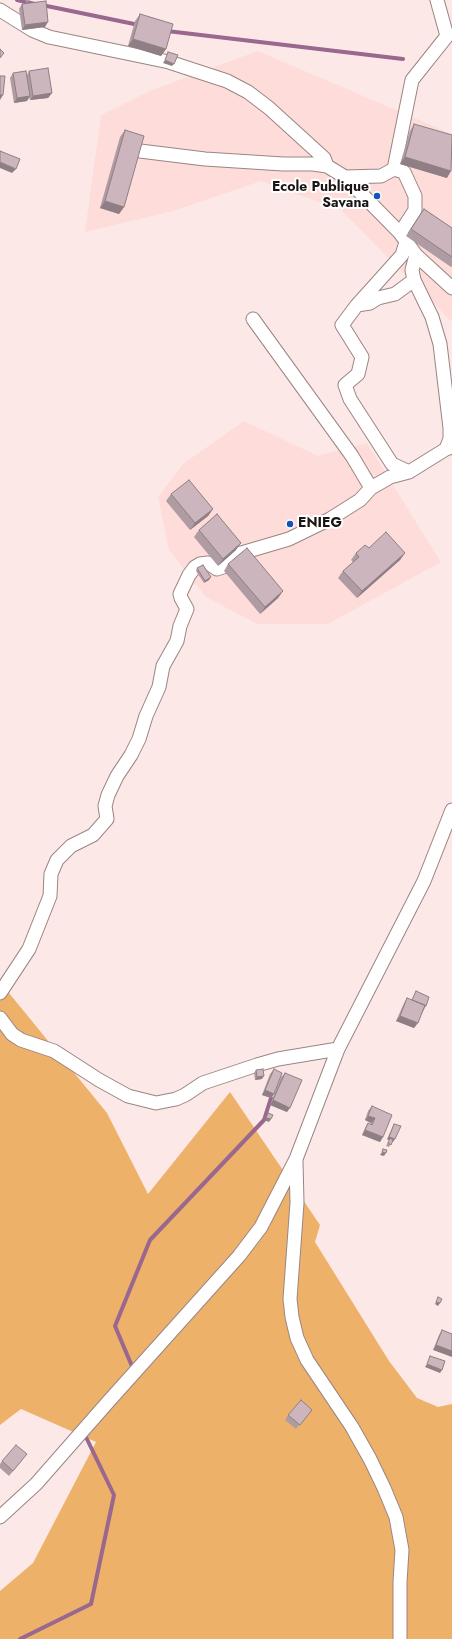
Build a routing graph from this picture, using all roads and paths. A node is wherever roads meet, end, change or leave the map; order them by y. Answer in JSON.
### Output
{"nodes":[{"id":1,"x":437,"y":0,"type":"edge"},
{"id":2,"x":0,"y":10,"type":"edge"},
{"id":3,"x":140,"y":151,"type":"edge"},
{"id":4,"x":327,"y":166,"type":"junction"},
{"id":5,"x":394,"y":169,"type":"junction"},
{"id":6,"x":345,"y":177,"type":"junction"},
{"id":7,"x":403,"y":238,"type":"junction"},
{"id":8,"x":416,"y":254,"type":"junction"},
{"id":9,"x":414,"y":280,"type":"junction"},
{"id":10,"x":452,"y":288,"type":"edge"},
{"id":11,"x":356,"y":305,"type":"junction"},
{"id":12,"x":253,"y":319,"type":"dead end"},
{"id":13,"x":449,"y":448,"type":"edge"},
{"id":14,"x":409,"y":472,"type":"junction"},
{"id":15,"x":371,"y":488,"type":"junction"},
{"id":16,"x":452,"y":810,"type":"edge"},
{"id":17,"x":0,"y":992,"type":"edge"},
{"id":18,"x":0,"y":1018,"type":"edge"},
{"id":19,"x":338,"y":1049,"type":"junction"},
{"id":20,"x":296,"y":1159,"type":"junction"},
{"id":21,"x":0,"y":1518,"type":"edge"},
{"id":22,"x":400,"y":1639,"type":"edge"}],
"edges":[{"from":1,"to":5,"type":"street"},
{"from":2,"to":4,"type":"street"},
{"from":3,"to":4,"type":"street"},
{"from":4,"to":6,"type":"street"},
{"from":5,"to":6,"type":"street"},
{"from":5,"to":7,"type":"street"},
{"from":6,"to":7,"type":"street"},
{"from":7,"to":8,"type":"street"},
{"from":7,"to":11,"type":"street"},
{"from":8,"to":9,"type":"street"},
{"from":8,"to":10,"type":"street"},
{"from":9,"to":11,"type":"street"},
{"from":9,"to":13,"type":"street"},
{"from":11,"to":14,"type":"street"},
{"from":12,"to":15,"type":"street"},
{"from":13,"to":14,"type":"street"},
{"from":14,"to":15,"type":"street"},
{"from":15,"to":17,"type":"street"},
{"from":16,"to":19,"type":"street"},
{"from":18,"to":19,"type":"street"},
{"from":19,"to":20,"type":"street"},
{"from":20,"to":21,"type":"street"},
{"from":20,"to":22,"type":"street"}]}
